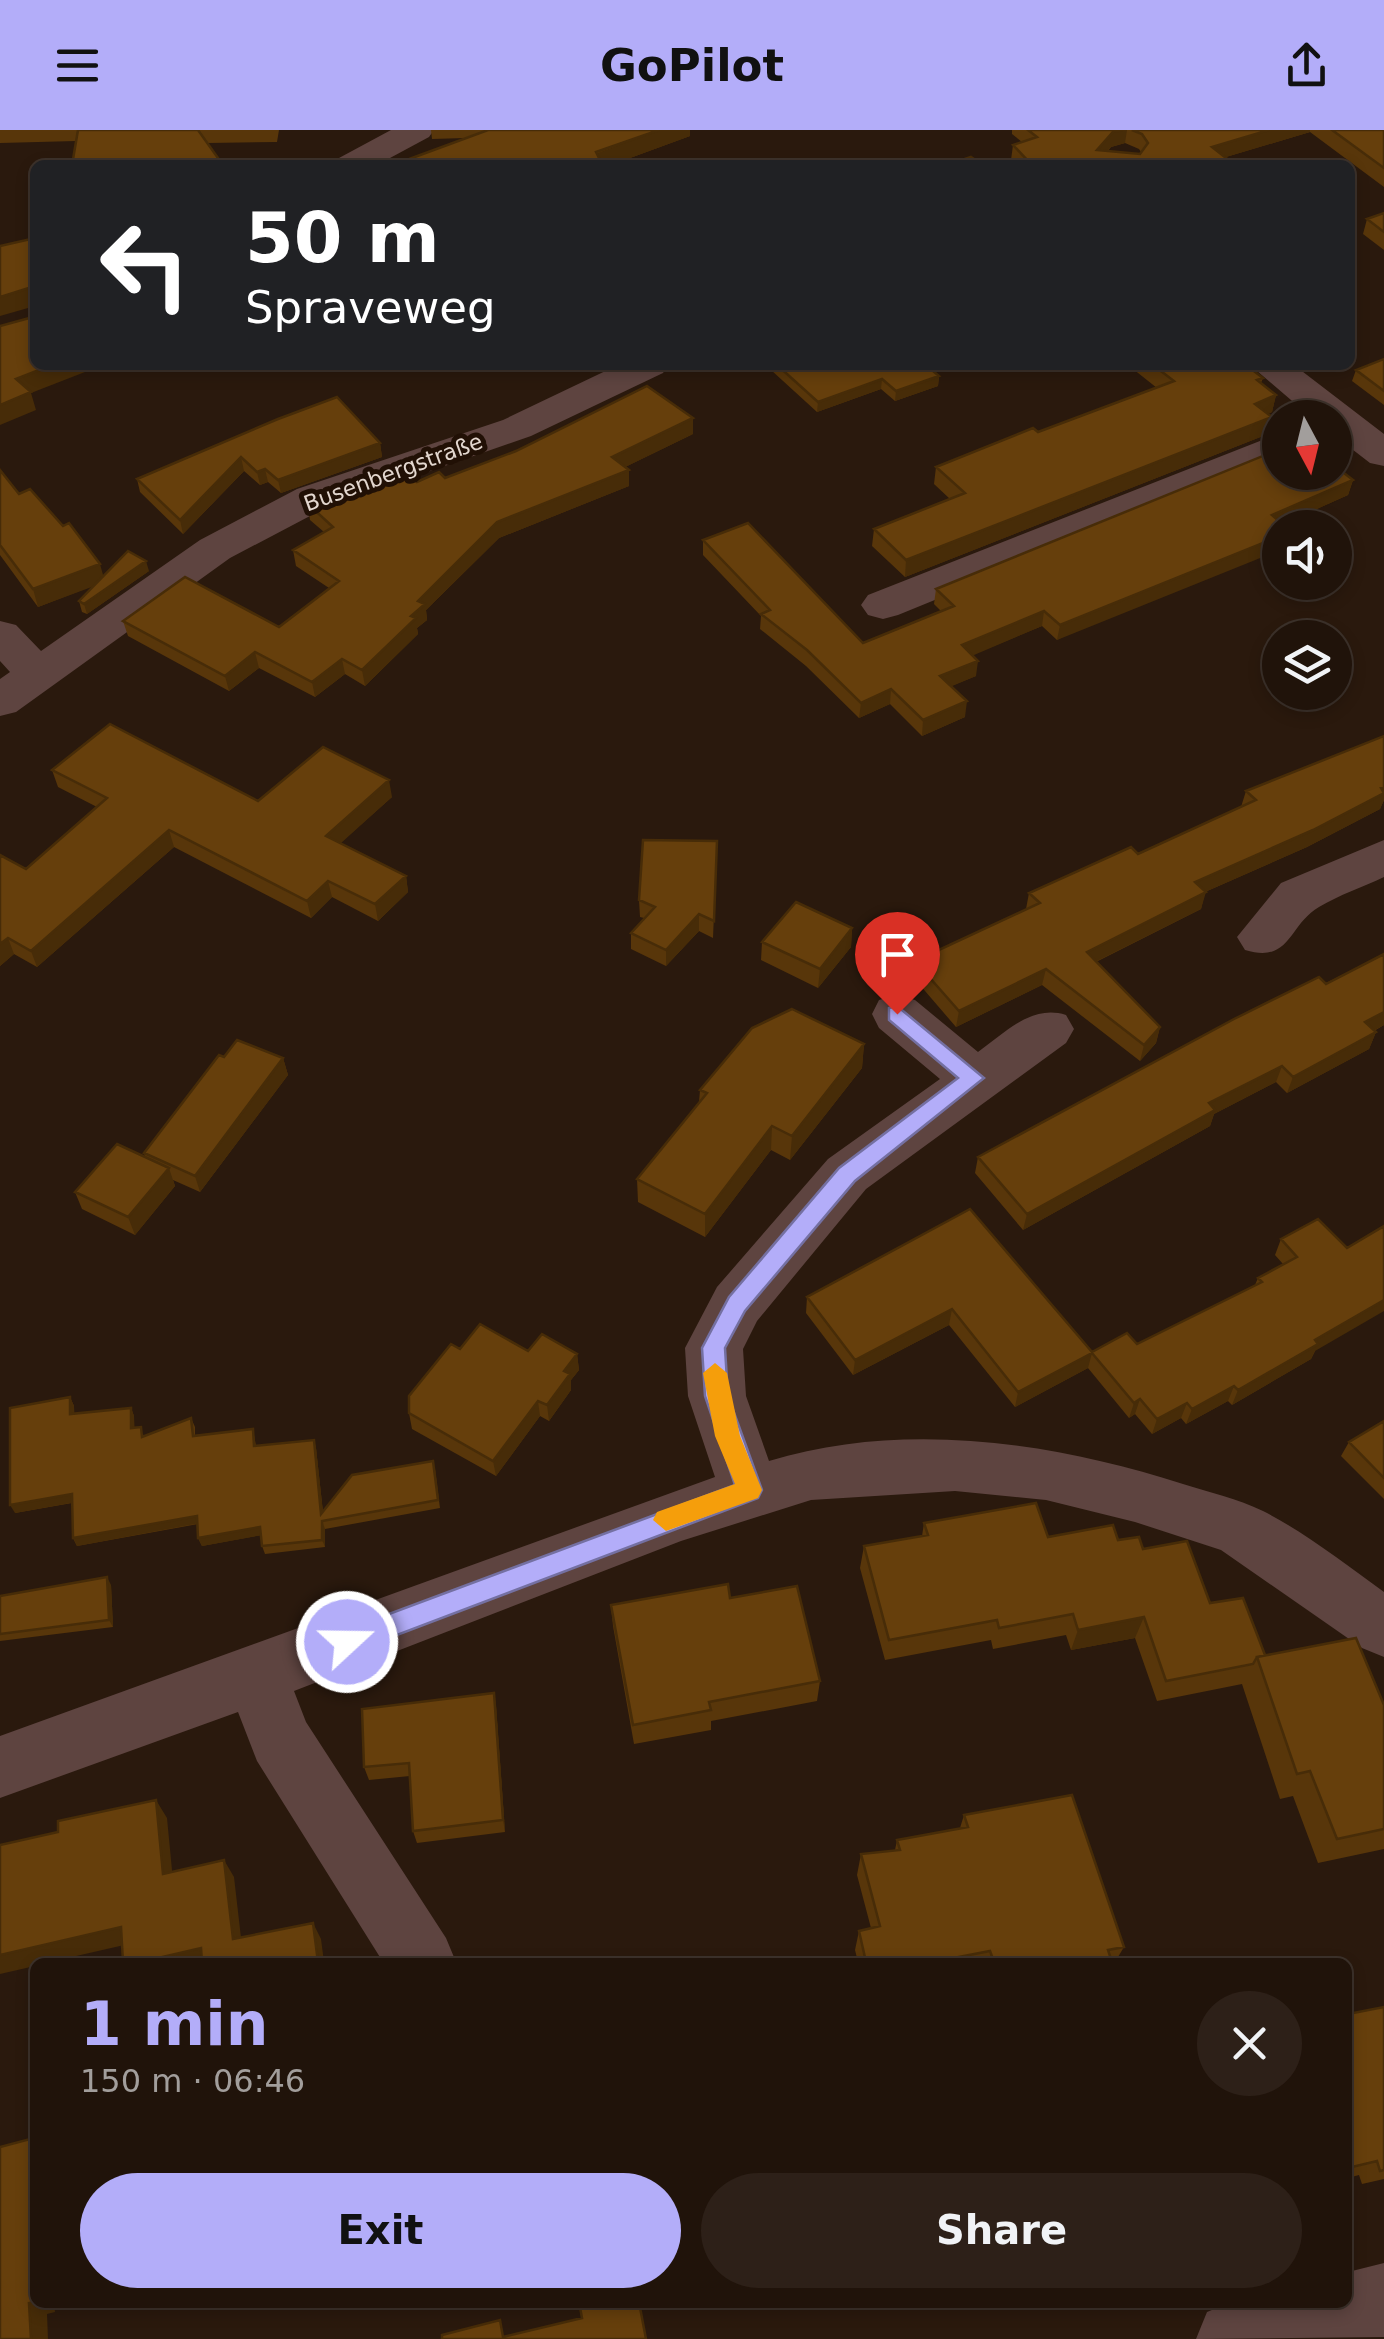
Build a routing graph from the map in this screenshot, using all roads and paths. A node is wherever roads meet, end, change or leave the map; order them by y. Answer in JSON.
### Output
{"nodes":[{"id":1,"x":417,"y":130,"type":"edge"},
{"id":2,"x":360,"y":160,"type":"edge"},
{"id":3,"x":639,"y":370,"type":"edge"},
{"id":4,"x":1275,"y":370,"type":"edge"},
{"id":5,"x":1311,"y":400,"type":"edge"},
{"id":6,"x":1352,"y":432,"type":"edge"},
{"id":7,"x":1262,"y":453,"type":"edge"},
{"id":8,"x":1384,"y":454,"type":"edge"},
{"id":9,"x":883,"y":605,"type":"dead end"},
{"id":10,"x":0,"y":636,"type":"edge"},
{"id":11,"x":36,"y":672,"type":"junction"},
{"id":12,"x":0,"y":701,"type":"edge"},
{"id":13,"x":1384,"y":858,"type":"edge"},
{"id":14,"x":1262,"y":937,"type":"dead end"},
{"id":15,"x":897,"y":1014,"type":"dead end"},
{"id":16,"x":1048,"y":1028,"type":"dead end"},
{"id":17,"x":974,"y":1078,"type":"junction"},
{"id":18,"x":749,"y":1490,"type":"junction"},
{"id":19,"x":1384,"y":1628,"type":"edge"},
{"id":20,"x":257,"y":1676,"type":"junction"},
{"id":21,"x":0,"y":1767,"type":"edge"},
{"id":22,"x":419,"y":1958,"type":"edge"},
{"id":23,"x":1384,"y":2300,"type":"edge"},
{"id":24,"x":1234,"y":2339,"type":"edge"}],
"edges":[{"from":1,"to":2,"type":"street"},
{"from":3,"to":11,"type":"street","name":"Busenbergstraße"},
{"from":4,"to":5,"type":"street"},
{"from":6,"to":8,"type":"street"},
{"from":7,"to":9,"type":"street"},
{"from":10,"to":11,"type":"street"},
{"from":11,"to":12,"type":"street","name":"Busenbergstraße"},
{"from":13,"to":14,"type":"street"},
{"from":15,"to":17,"type":"street"},
{"from":16,"to":17,"type":"street"},
{"from":17,"to":18,"type":"street"},
{"from":18,"to":19,"type":"street"},
{"from":18,"to":20,"type":"street"},
{"from":20,"to":21,"type":"street"},
{"from":20,"to":22,"type":"street"},
{"from":23,"to":24,"type":"street"}]}
